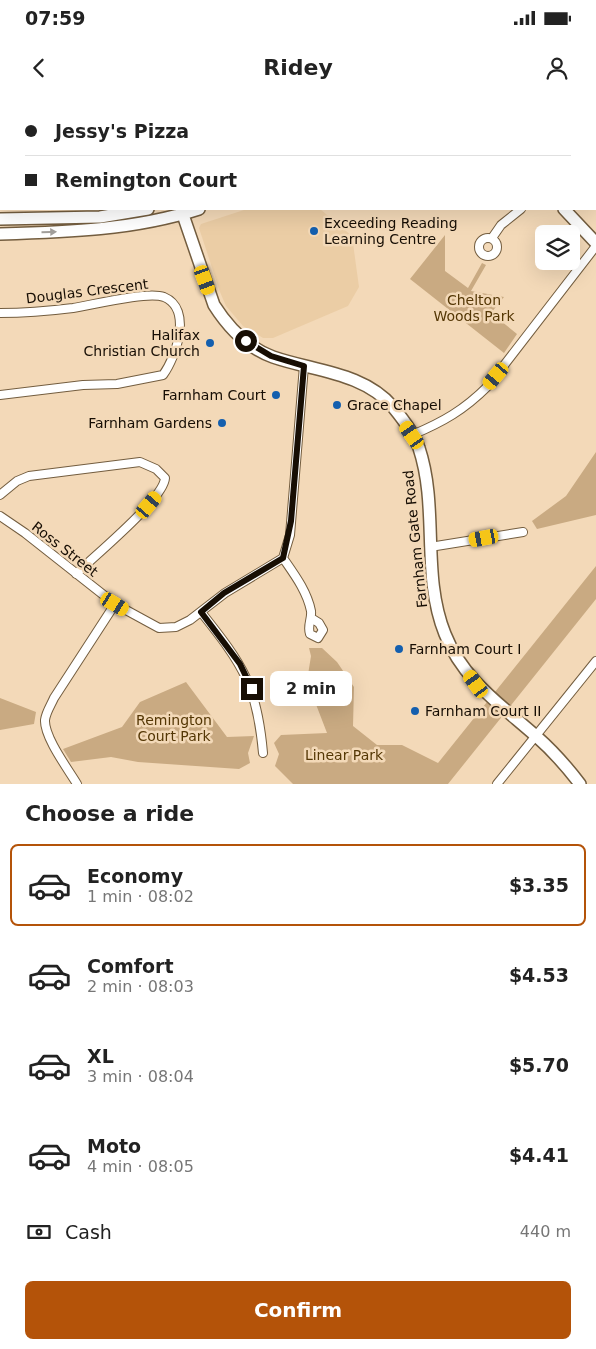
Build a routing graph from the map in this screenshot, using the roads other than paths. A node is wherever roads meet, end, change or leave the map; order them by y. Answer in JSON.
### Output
{"nodes":[{"id":1,"x":142,"y":210,"type":"edge"},
{"id":2,"x":519,"y":210,"type":"edge"},
{"id":3,"x":565,"y":210,"type":"edge"},
{"id":4,"x":182,"y":211,"type":"edge"},
{"id":5,"x":0,"y":219,"type":"edge"},
{"id":6,"x":0,"y":234,"type":"edge"},
{"id":7,"x":492,"y":238,"type":"dead end"},
{"id":8,"x":596,"y":244,"type":"edge"},
{"id":9,"x":0,"y":313,"type":"edge"},
{"id":10,"x":304,"y":366,"type":"junction"},
{"id":11,"x":0,"y":394,"type":"edge"},
{"id":12,"x":412,"y":435,"type":"junction"},
{"id":13,"x":0,"y":496,"type":"edge"},
{"id":14,"x":0,"y":516,"type":"edge"},
{"id":15,"x":523,"y":532,"type":"dead end"},
{"id":16,"x":430,"y":548,"type":"junction"},
{"id":17,"x":283,"y":558,"type":"junction"},
{"id":18,"x":76,"y":574,"type":"junction"},
{"id":19,"x":115,"y":604,"type":"junction"},
{"id":20,"x":201,"y":612,"type":"junction"},
{"id":21,"x":311,"y":618,"type":"dead end"},
{"id":22,"x":596,"y":662,"type":"edge"},
{"id":23,"x":537,"y":737,"type":"junction"},
{"id":24,"x":263,"y":753,"type":"dead end"},
{"id":25,"x":77,"y":784,"type":"edge"},
{"id":26,"x":498,"y":784,"type":"edge"},
{"id":27,"x":580,"y":784,"type":"edge"}],
"edges":[{"from":1,"to":5,"type":"street"},
{"from":2,"to":7,"type":"street"},
{"from":3,"to":8,"type":"street"},
{"from":6,"to":4,"type":"street","one_way":true},
{"from":4,"to":10,"type":"street","name":"Farnham Gate Road"},
{"from":8,"to":12,"type":"street"},
{"from":9,"to":11,"type":"street","name":"Douglas Crescent"},
{"from":10,"to":12,"type":"street","name":"Farnham Gate Road"},
{"from":10,"to":17,"type":"street"},
{"from":12,"to":16,"type":"street","name":"Farnham Gate Road"},
{"from":13,"to":18,"type":"street"},
{"from":14,"to":18,"type":"street","name":"Ross Street"},
{"from":15,"to":16,"type":"street"},
{"from":16,"to":23,"type":"street","name":"Farnham Gate Road"},
{"from":17,"to":20,"type":"street","name":"Ross Street"},
{"from":17,"to":21,"type":"street"},
{"from":18,"to":19,"type":"street","name":"Ross Street"},
{"from":19,"to":20,"type":"street","name":"Ross Street"},
{"from":19,"to":25,"type":"street"},
{"from":20,"to":24,"type":"street"},
{"from":22,"to":23,"type":"street"},
{"from":23,"to":26,"type":"street"},
{"from":23,"to":27,"type":"street","name":"Farnham Gate Road"}]}
